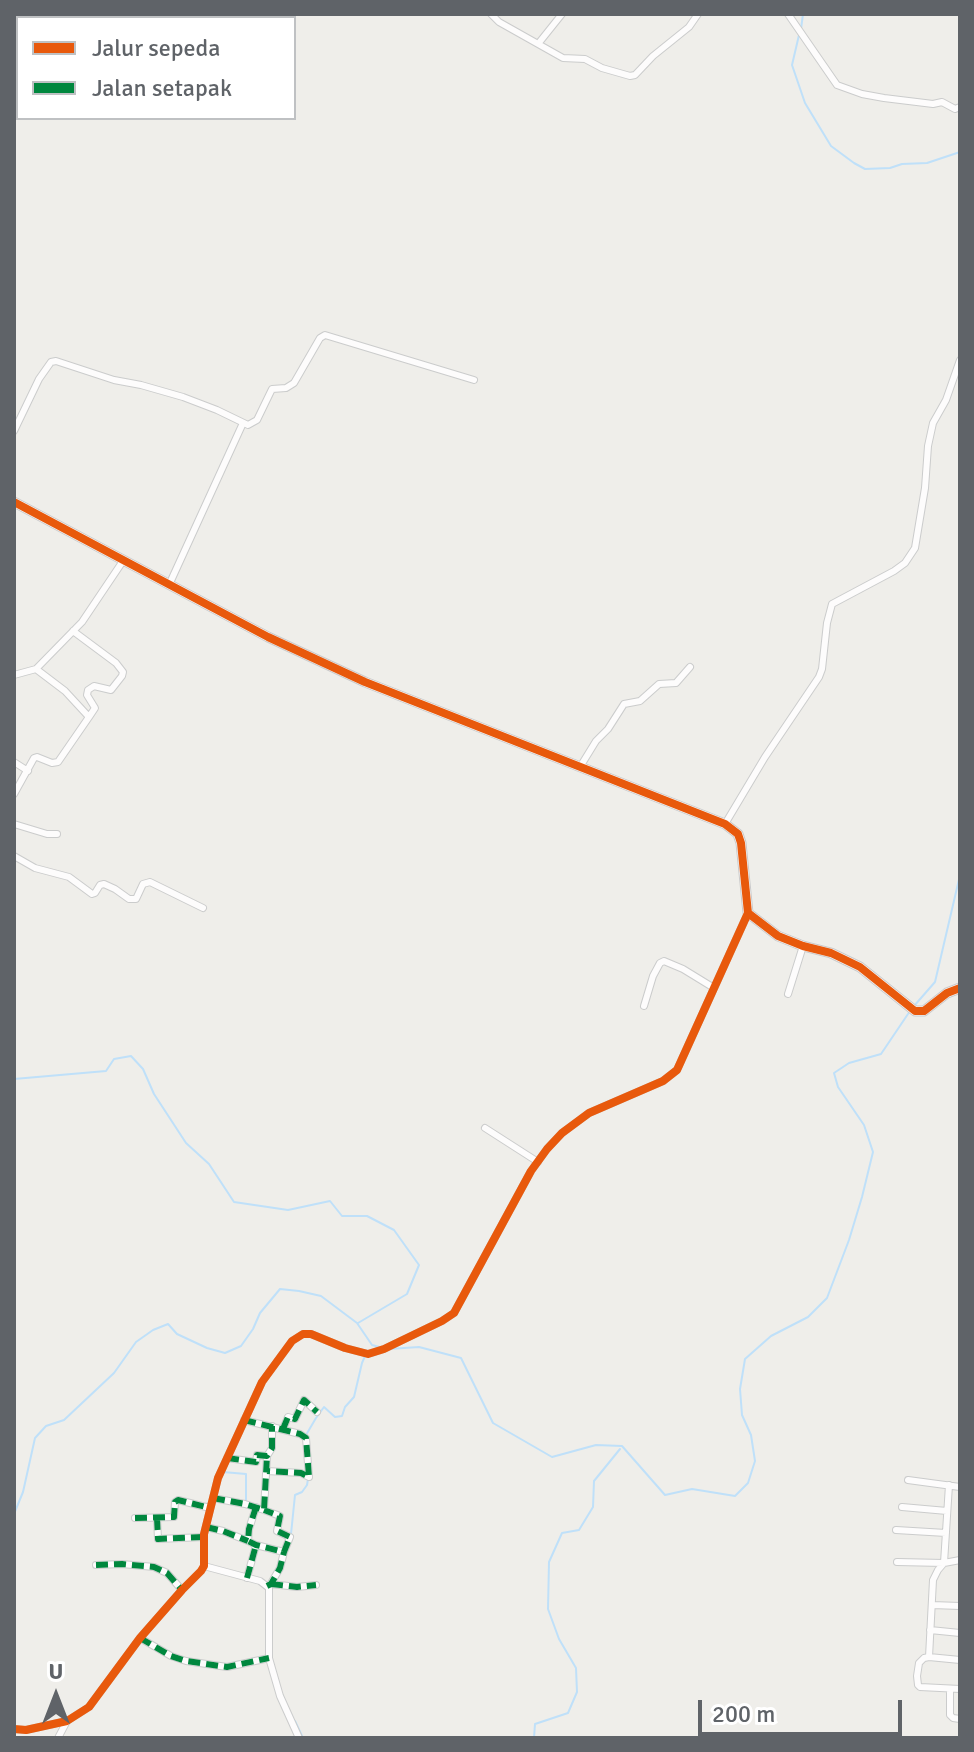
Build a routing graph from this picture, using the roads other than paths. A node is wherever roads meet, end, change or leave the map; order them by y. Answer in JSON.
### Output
{"nodes":[{"id":1,"x":491,"y":14,"type":"edge"},
{"id":2,"x":562,"y":14,"type":"edge"},
{"id":3,"x":698,"y":14,"type":"edge"},
{"id":4,"x":788,"y":14,"type":"edge"},
{"id":5,"x":538,"y":44,"type":"junction"},
{"id":6,"x":960,"y":107,"type":"edge"},
{"id":7,"x":960,"y":360,"type":"edge"},
{"id":8,"x":474,"y":380,"type":"dead end"},
{"id":9,"x":243,"y":423,"type":"junction"},
{"id":10,"x":14,"y":431,"type":"edge"},
{"id":11,"x":14,"y":502,"type":"edge"},
{"id":12,"x":123,"y":561,"type":"junction"},
{"id":13,"x":169,"y":585,"type":"junction"},
{"id":14,"x":73,"y":631,"type":"junction"},
{"id":15,"x":690,"y":667,"type":"dead end"},
{"id":16,"x":36,"y":669,"type":"junction"},
{"id":17,"x":14,"y":675,"type":"edge"},
{"id":18,"x":89,"y":717,"type":"junction"},
{"id":19,"x":14,"y":762,"type":"edge"},
{"id":20,"x":580,"y":767,"type":"junction"},
{"id":21,"x":28,"y":771,"type":"junction"},
{"id":22,"x":14,"y":794,"type":"edge"},
{"id":23,"x":725,"y":824,"type":"junction"},
{"id":24,"x":17,"y":826,"type":"edge"},
{"id":25,"x":57,"y":834,"type":"dead end"},
{"id":26,"x":14,"y":837,"type":"edge"},
{"id":27,"x":14,"y":856,"type":"edge"},
{"id":28,"x":203,"y":908,"type":"dead end"},
{"id":29,"x":748,"y":913,"type":"junction"},
{"id":30,"x":803,"y":946,"type":"junction"},
{"id":31,"x":714,"y":988,"type":"junction"},
{"id":32,"x":960,"y":988,"type":"edge"},
{"id":33,"x":788,"y":994,"type":"dead end"},
{"id":34,"x":644,"y":1006,"type":"dead end"},
{"id":35,"x":485,"y":1128,"type":"dead end"},
{"id":36,"x":538,"y":1162,"type":"junction"},
{"id":37,"x":317,"y":1412,"type":"dead end"},
{"id":38,"x":246,"y":1420,"type":"junction"},
{"id":39,"x":272,"y":1426,"type":"junction"},
{"id":40,"x":283,"y":1429,"type":"junction"},
{"id":41,"x":267,"y":1456,"type":"junction"},
{"id":42,"x":227,"y":1458,"type":"junction"},
{"id":43,"x":267,"y":1471,"type":"junction"},
{"id":44,"x":908,"y":1480,"type":"dead end"},
{"id":45,"x":949,"y":1485,"type":"junction"},
{"id":46,"x":960,"y":1487,"type":"edge"},
{"id":47,"x":213,"y":1498,"type":"junction"},
{"id":48,"x":256,"y":1507,"type":"junction"},
{"id":49,"x":902,"y":1507,"type":"dead end"},
{"id":50,"x":210,"y":1508,"type":"junction"},
{"id":51,"x":264,"y":1510,"type":"junction"},
{"id":52,"x":947,"y":1511,"type":"junction"},
{"id":53,"x":135,"y":1518,"type":"dead end"},
{"id":54,"x":157,"y":1518,"type":"junction"},
{"id":55,"x":206,"y":1527,"type":"junction"},
{"id":56,"x":896,"y":1530,"type":"dead end"},
{"id":57,"x":946,"y":1533,"type":"junction"},
{"id":58,"x":204,"y":1537,"type":"junction"},
{"id":59,"x":248,"y":1541,"type":"junction"},
{"id":60,"x":256,"y":1545,"type":"junction"},
{"id":61,"x":284,"y":1552,"type":"junction"},
{"id":62,"x":960,"y":1560,"type":"edge"},
{"id":63,"x":897,"y":1562,"type":"dead end"},
{"id":64,"x":944,"y":1563,"type":"junction"},
{"id":65,"x":96,"y":1565,"type":"dead end"},
{"id":66,"x":204,"y":1566,"type":"junction"},
{"id":67,"x":247,"y":1578,"type":"junction"},
{"id":68,"x":269,"y":1585,"type":"junction"},
{"id":69,"x":316,"y":1585,"type":"dead end"},
{"id":70,"x":182,"y":1590,"type":"junction"},
{"id":71,"x":932,"y":1605,"type":"junction"},
{"id":72,"x":960,"y":1606,"type":"edge"},
{"id":73,"x":930,"y":1630,"type":"junction"},
{"id":74,"x":960,"y":1633,"type":"edge"},
{"id":75,"x":140,"y":1638,"type":"junction"},
{"id":76,"x":929,"y":1657,"type":"junction"},
{"id":77,"x":269,"y":1658,"type":"junction"},
{"id":78,"x":960,"y":1660,"type":"edge"},
{"id":79,"x":950,"y":1689,"type":"junction"},
{"id":80,"x":960,"y":1689,"type":"edge"},
{"id":81,"x":960,"y":1719,"type":"edge"},
{"id":82,"x":67,"y":1721,"type":"junction"},
{"id":83,"x":14,"y":1729,"type":"edge"},
{"id":84,"x":58,"y":1738,"type":"edge"},
{"id":85,"x":299,"y":1738,"type":"edge"}],
"edges":[{"from":1,"to":5,"type":"street"},
{"from":2,"to":5,"type":"street"},
{"from":3,"to":5,"type":"street"},
{"from":4,"to":6,"type":"street"},
{"from":7,"to":23,"type":"street"},
{"from":8,"to":9,"type":"street"},
{"from":9,"to":10,"type":"street"},
{"from":9,"to":13,"type":"street"},
{"from":11,"to":12,"type":"street"},
{"from":12,"to":13,"type":"street"},
{"from":12,"to":14,"type":"street"},
{"from":13,"to":20,"type":"street"},
{"from":14,"to":16,"type":"street"},
{"from":14,"to":18,"type":"street"},
{"from":15,"to":20,"type":"street"},
{"from":16,"to":17,"type":"street"},
{"from":16,"to":18,"type":"street"},
{"from":18,"to":21,"type":"street"},
{"from":19,"to":21,"type":"street"},
{"from":20,"to":23,"type":"street"},
{"from":21,"to":22,"type":"street"},
{"from":23,"to":29,"type":"street"},
{"from":24,"to":25,"type":"street"},
{"from":24,"to":26,"type":"street"},
{"from":27,"to":28,"type":"street"},
{"from":29,"to":30,"type":"street"},
{"from":29,"to":31,"type":"street"},
{"from":30,"to":32,"type":"street"},
{"from":30,"to":33,"type":"street"},
{"from":31,"to":34,"type":"street"},
{"from":31,"to":36,"type":"street"},
{"from":35,"to":36,"type":"street"},
{"from":36,"to":38,"type":"street"},
{"from":37,"to":40,"type":"street"},
{"from":38,"to":39,"type":"street"},
{"from":38,"to":42,"type":"street"},
{"from":39,"to":40,"type":"street"},
{"from":39,"to":41,"type":"street"},
{"from":40,"to":43,"type":"street"},
{"from":41,"to":42,"type":"street"},
{"from":41,"to":43,"type":"street"},
{"from":42,"to":47,"type":"street"},
{"from":43,"to":51,"type":"street"},
{"from":44,"to":45,"type":"street"},
{"from":45,"to":46,"type":"street"},
{"from":45,"to":52,"type":"street"},
{"from":47,"to":48,"type":"street"},
{"from":47,"to":50,"type":"street"},
{"from":48,"to":51,"type":"street"},
{"from":48,"to":59,"type":"street"},
{"from":49,"to":52,"type":"street"},
{"from":50,"to":54,"type":"street"},
{"from":50,"to":55,"type":"street"},
{"from":51,"to":61,"type":"street"},
{"from":52,"to":57,"type":"street"},
{"from":53,"to":54,"type":"street"},
{"from":54,"to":58,"type":"street"},
{"from":55,"to":58,"type":"street"},
{"from":55,"to":59,"type":"street"},
{"from":56,"to":57,"type":"street"},
{"from":57,"to":64,"type":"street"},
{"from":58,"to":66,"type":"street"},
{"from":59,"to":60,"type":"street"},
{"from":60,"to":61,"type":"street"},
{"from":60,"to":67,"type":"street"},
{"from":61,"to":68,"type":"street"},
{"from":62,"to":64,"type":"street"},
{"from":63,"to":64,"type":"street"},
{"from":64,"to":71,"type":"street"},
{"from":65,"to":70,"type":"street"},
{"from":66,"to":67,"type":"street"},
{"from":66,"to":70,"type":"street"},
{"from":67,"to":68,"type":"street"},
{"from":68,"to":69,"type":"street"},
{"from":68,"to":77,"type":"street"},
{"from":70,"to":75,"type":"street"},
{"from":71,"to":72,"type":"street"},
{"from":71,"to":73,"type":"street"},
{"from":73,"to":74,"type":"street"},
{"from":73,"to":76,"type":"street"},
{"from":75,"to":77,"type":"street"},
{"from":75,"to":82,"type":"street"},
{"from":76,"to":78,"type":"street"},
{"from":76,"to":79,"type":"street"},
{"from":77,"to":85,"type":"street"},
{"from":79,"to":80,"type":"street"},
{"from":79,"to":81,"type":"street"},
{"from":82,"to":83,"type":"street"},
{"from":82,"to":84,"type":"street"}]}
